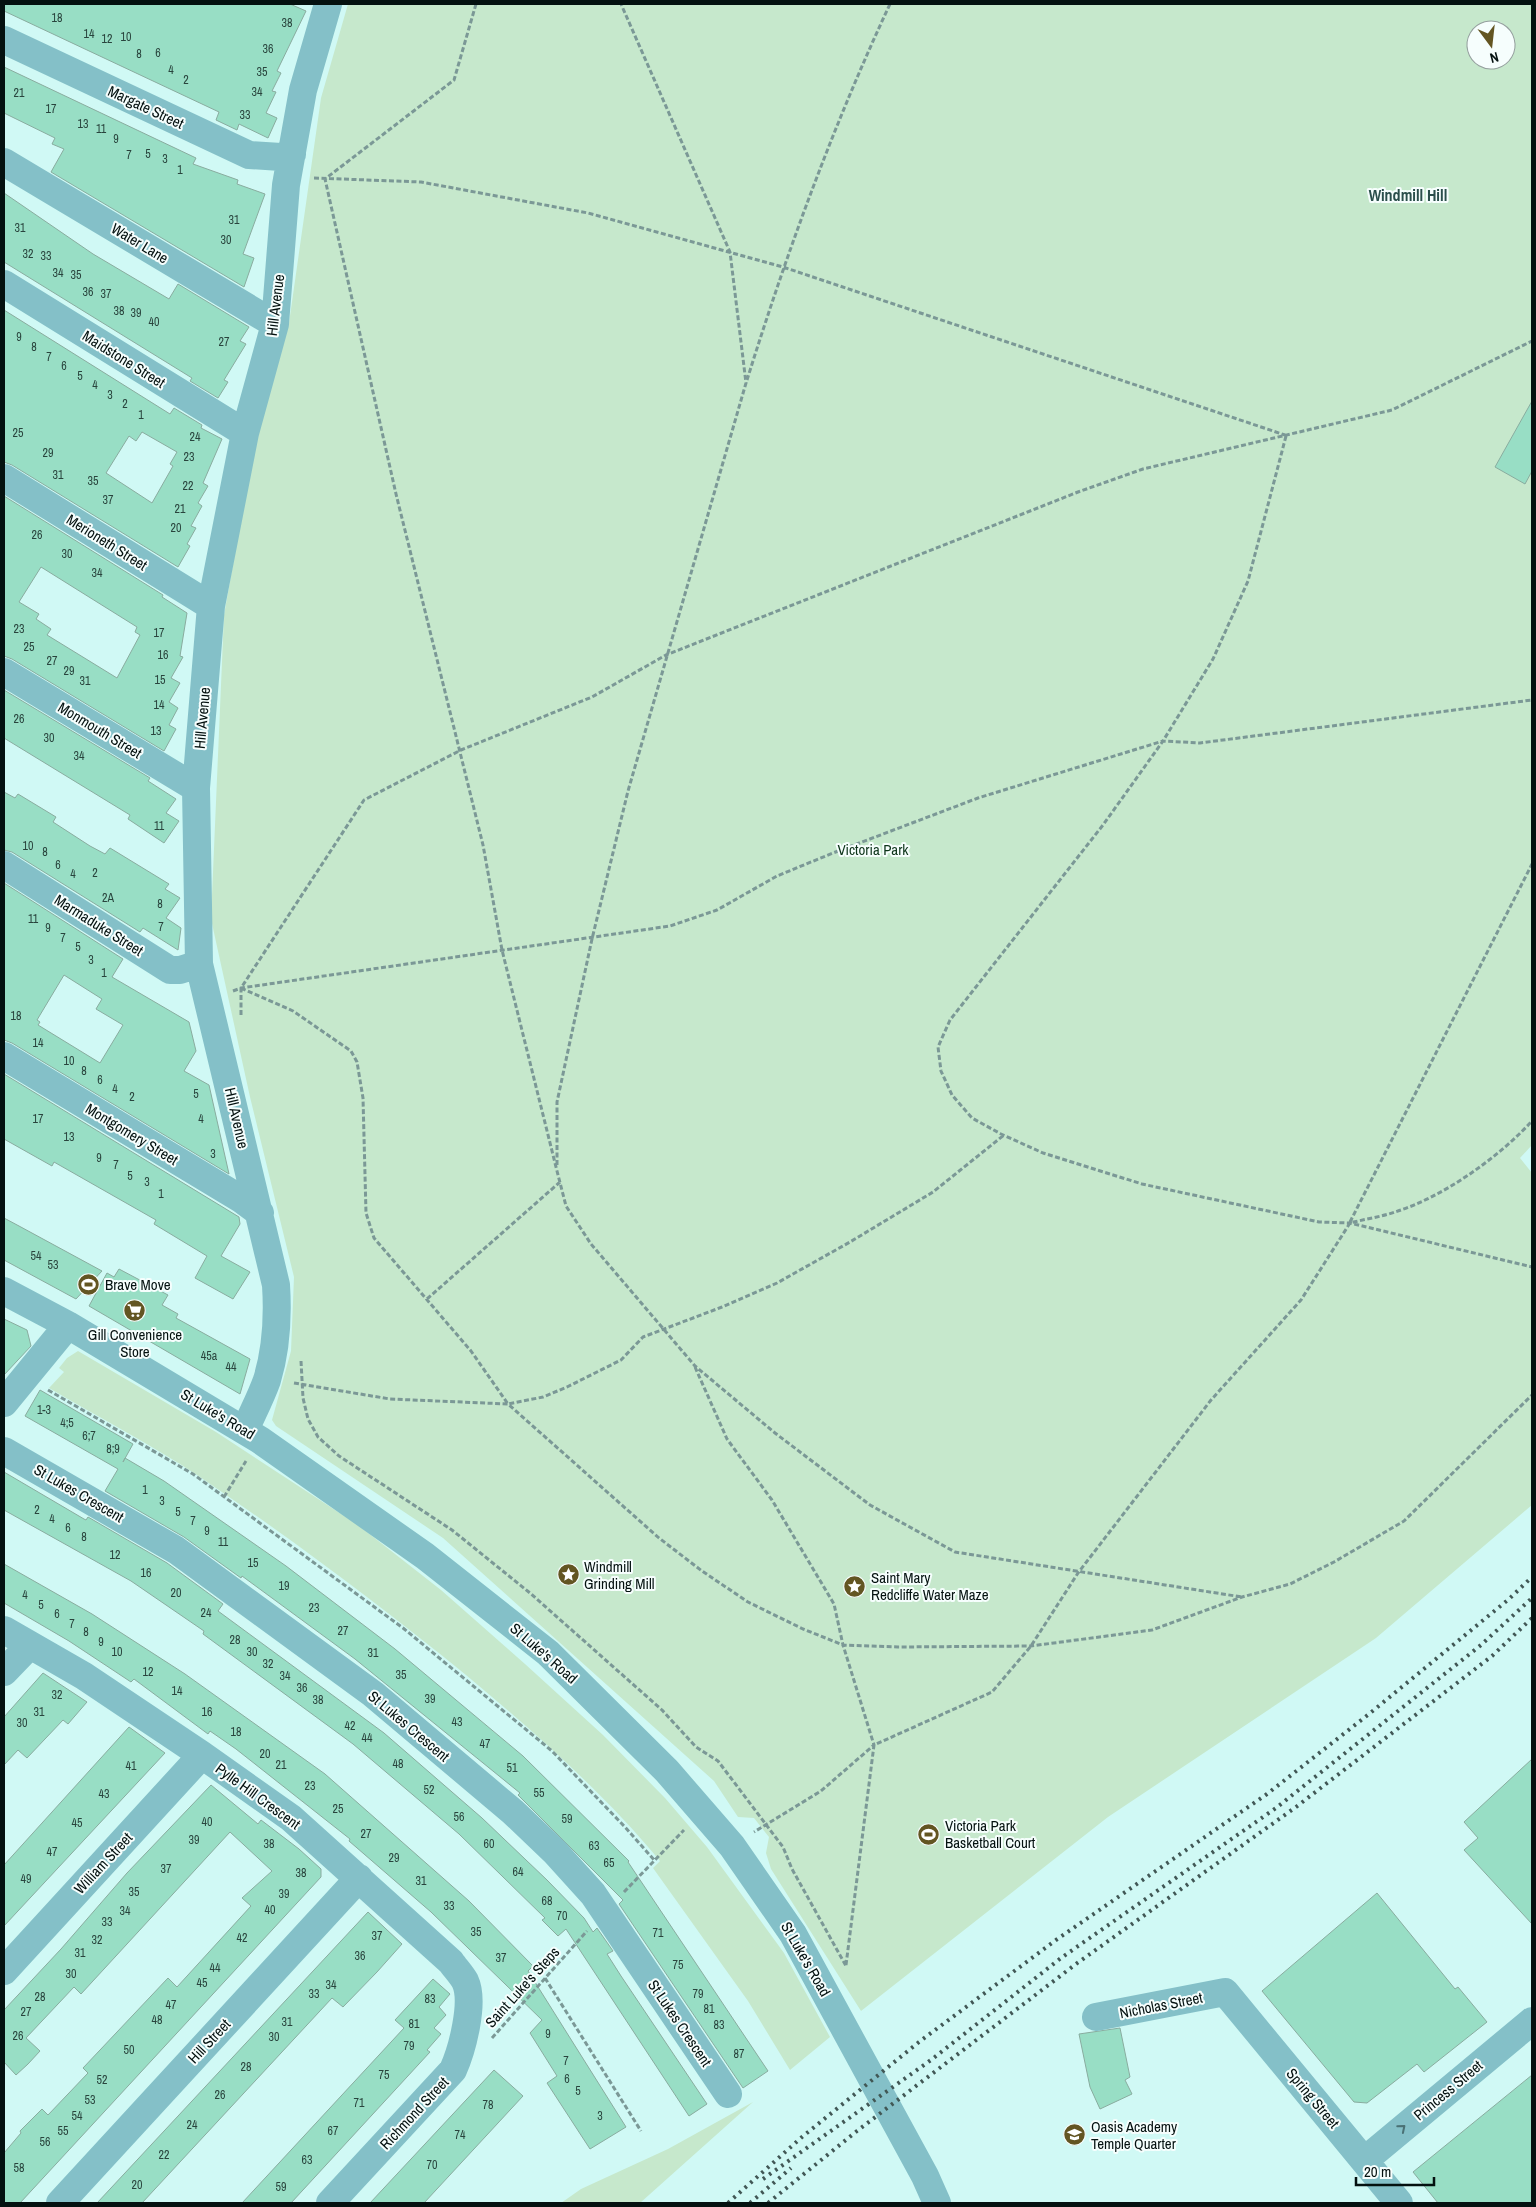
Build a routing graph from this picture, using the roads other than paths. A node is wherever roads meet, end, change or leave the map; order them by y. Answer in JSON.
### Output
{"nodes":[{"id":1,"x":328,"y":4,"type":"edge"},
{"id":2,"x":4,"y":40,"type":"edge"},
{"id":3,"x":292,"y":154,"type":"junction"},
{"id":4,"x":4,"y":162,"type":"edge"},
{"id":5,"x":4,"y":284,"type":"edge"},
{"id":6,"x":275,"y":324,"type":"junction"},
{"id":7,"x":245,"y":433,"type":"junction"},
{"id":8,"x":4,"y":478,"type":"edge"},
{"id":9,"x":211,"y":606,"type":"junction"},
{"id":10,"x":4,"y":672,"type":"edge"},
{"id":11,"x":196,"y":788,"type":"junction"},
{"id":12,"x":4,"y":865,"type":"edge"},
{"id":13,"x":199,"y":964,"type":"junction"},
{"id":14,"x":4,"y":1056,"type":"edge"},
{"id":15,"x":260,"y":1214,"type":"junction"},
{"id":16,"x":4,"y":1291,"type":"edge"},
{"id":17,"x":68,"y":1325,"type":"junction"},
{"id":18,"x":4,"y":1403,"type":"edge"},
{"id":19,"x":247,"y":1442,"type":"junction"},
{"id":20,"x":4,"y":1451,"type":"edge"},
{"id":21,"x":4,"y":1630,"type":"edge"},
{"id":22,"x":30,"y":1645,"type":"junction"},
{"id":23,"x":4,"y":1672,"type":"edge"},
{"id":24,"x":202,"y":1755,"type":"junction"},
{"id":25,"x":359,"y":1878,"type":"junction"},
{"id":26,"x":4,"y":1970,"type":"edge"},
{"id":27,"x":1225,"y":1992,"type":"joint"},
{"id":28,"x":468,"y":2007,"type":"joint"},
{"id":29,"x":1096,"y":2017,"type":"dead end"},
{"id":30,"x":1532,"y":2021,"type":"edge"},
{"id":31,"x":728,"y":2094,"type":"dead end"},
{"id":32,"x":1365,"y":2160,"type":"junction"},
{"id":33,"x":60,"y":2203,"type":"edge"},
{"id":34,"x":330,"y":2203,"type":"edge"},
{"id":35,"x":937,"y":2203,"type":"edge"},
{"id":36,"x":1400,"y":2203,"type":"edge"}],
"edges":[{"from":1,"to":3,"type":"street","name":"Hill Avenue"},
{"from":2,"to":3,"type":"street","name":"Margate Street"},
{"from":3,"to":6,"type":"street","name":"Hill Avenue"},
{"from":4,"to":6,"type":"street","name":"Water Lane"},
{"from":5,"to":7,"type":"street","name":"Maidstone Street"},
{"from":6,"to":7,"type":"street","name":"Hill Avenue"},
{"from":7,"to":9,"type":"street","name":"Hill Avenue"},
{"from":8,"to":9,"type":"street","name":"Merioneth Street"},
{"from":9,"to":11,"type":"street","name":"Hill Avenue"},
{"from":10,"to":11,"type":"street","name":"Monmouth Street"},
{"from":11,"to":13,"type":"street","name":"Hill Avenue"},
{"from":12,"to":13,"type":"street","name":"Marmaduke Street"},
{"from":13,"to":15,"type":"street","name":"Hill Avenue"},
{"from":14,"to":15,"type":"street","name":"Montgomery Street"},
{"from":15,"to":19,"type":"street","name":"Hill Avenue"},
{"from":16,"to":17,"type":"street","name":"St Luke's Road"},
{"from":17,"to":18,"type":"street"},
{"from":17,"to":19,"type":"street","name":"St Luke's Road"},
{"from":19,"to":35,"type":"street","name":"St Luke's Road"},
{"from":20,"to":31,"type":"street","name":"St Lukes Crescent"},
{"from":21,"to":22,"type":"street","name":"Pylle Hill Crescent"},
{"from":22,"to":23,"type":"street"},
{"from":22,"to":24,"type":"street","name":"Pylle Hill Crescent"},
{"from":24,"to":25,"type":"street","name":"Pylle Hill Crescent"},
{"from":24,"to":26,"type":"street","name":"William Street"},
{"from":25,"to":28,"type":"street","name":"Pylle Hill Crescent"},
{"from":25,"to":33,"type":"street","name":"Hill Street"},
{"from":27,"to":29,"type":"street","name":"Nicholas Street"},
{"from":27,"to":32,"type":"street","name":"Spring Street"},
{"from":28,"to":34,"type":"street","name":"Richmond Street"},
{"from":32,"to":30,"type":"street","name":"Princess Street","one_way":true},
{"from":32,"to":36,"type":"street","name":"Spring Street"}]}
